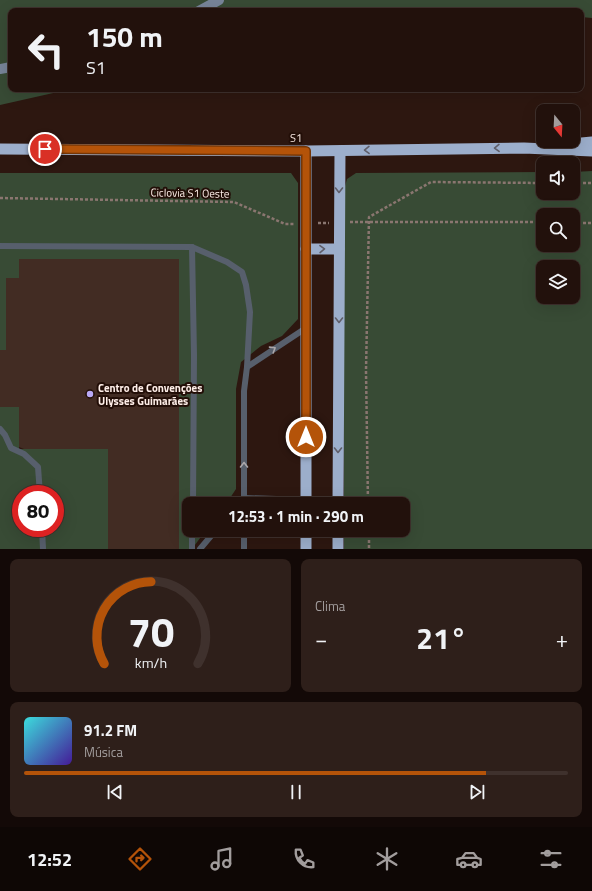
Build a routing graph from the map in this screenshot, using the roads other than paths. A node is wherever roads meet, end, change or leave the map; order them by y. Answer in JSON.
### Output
{"nodes":[{"id":1,"x":219,"y":0,"type":"edge"},
{"id":2,"x":204,"y":8,"type":"edge"},
{"id":3,"x":592,"y":142,"type":"edge"},
{"id":4,"x":524,"y":148,"type":"junction"},
{"id":5,"x":0,"y":149,"type":"edge"},
{"id":6,"x":306,"y":151,"type":"junction"},
{"id":7,"x":340,"y":151,"type":"junction"},
{"id":8,"x":592,"y":151,"type":"edge"},
{"id":9,"x":0,"y":246,"type":"edge"},
{"id":10,"x":192,"y":247,"type":"junction"},
{"id":11,"x":306,"y":249,"type":"junction"},
{"id":12,"x":339,"y":249,"type":"junction"},
{"id":13,"x":306,"y":328,"type":"junction"},
{"id":14,"x":246,"y":367,"type":"junction"},
{"id":15,"x":0,"y":429,"type":"edge"},
{"id":16,"x":39,"y":485,"type":"edge"},
{"id":17,"x":193,"y":497,"type":"edge"},
{"id":18,"x":244,"y":497,"type":"edge"},
{"id":19,"x":306,"y":497,"type":"edge"},
{"id":20,"x":338,"y":497,"type":"edge"},
{"id":21,"x":42,"y":537,"type":"edge"},
{"id":22,"x":192,"y":537,"type":"edge"},
{"id":23,"x":210,"y":537,"type":"edge"},
{"id":24,"x":244,"y":537,"type":"edge"},
{"id":25,"x":306,"y":537,"type":"edge"},
{"id":26,"x":338,"y":537,"type":"edge"},
{"id":27,"x":43,"y":549,"type":"edge"},
{"id":28,"x":192,"y":549,"type":"edge"},
{"id":29,"x":200,"y":549,"type":"edge"},
{"id":30,"x":244,"y":549,"type":"edge"},
{"id":31,"x":306,"y":549,"type":"edge"},
{"id":32,"x":338,"y":549,"type":"edge"}],
"edges":[{"from":1,"to":2,"type":"main road"},
{"from":3,"to":4,"type":"highway"},
{"from":4,"to":7,"type":"highway","name":"S1","one_way":true},
{"from":4,"to":8,"type":"highway","name":"S1"},
{"from":5,"to":6,"type":"highway","name":"S1"},
{"from":6,"to":7,"type":"highway","name":"S1"},
{"from":6,"to":11,"type":"highway"},
{"from":7,"to":12,"type":"highway","one_way":true},
{"from":9,"to":10,"type":"lane"},
{"from":10,"to":14,"type":"lane"},
{"from":10,"to":17,"type":"lane"},
{"from":11,"to":12,"type":"highway","one_way":true},
{"from":11,"to":13,"type":"highway"},
{"from":12,"to":20,"type":"highway","one_way":true},
{"from":14,"to":13,"type":"lane","one_way":true},
{"from":13,"to":19,"type":"highway"},
{"from":18,"to":14,"type":"lane","one_way":true},
{"from":15,"to":16,"type":"lane"},
{"from":21,"to":27,"type":"lane"},
{"from":22,"to":28,"type":"lane"},
{"from":23,"to":29,"type":"lane"},
{"from":24,"to":30,"type":"lane"},
{"from":25,"to":31,"type":"highway"},
{"from":26,"to":32,"type":"highway"}]}
